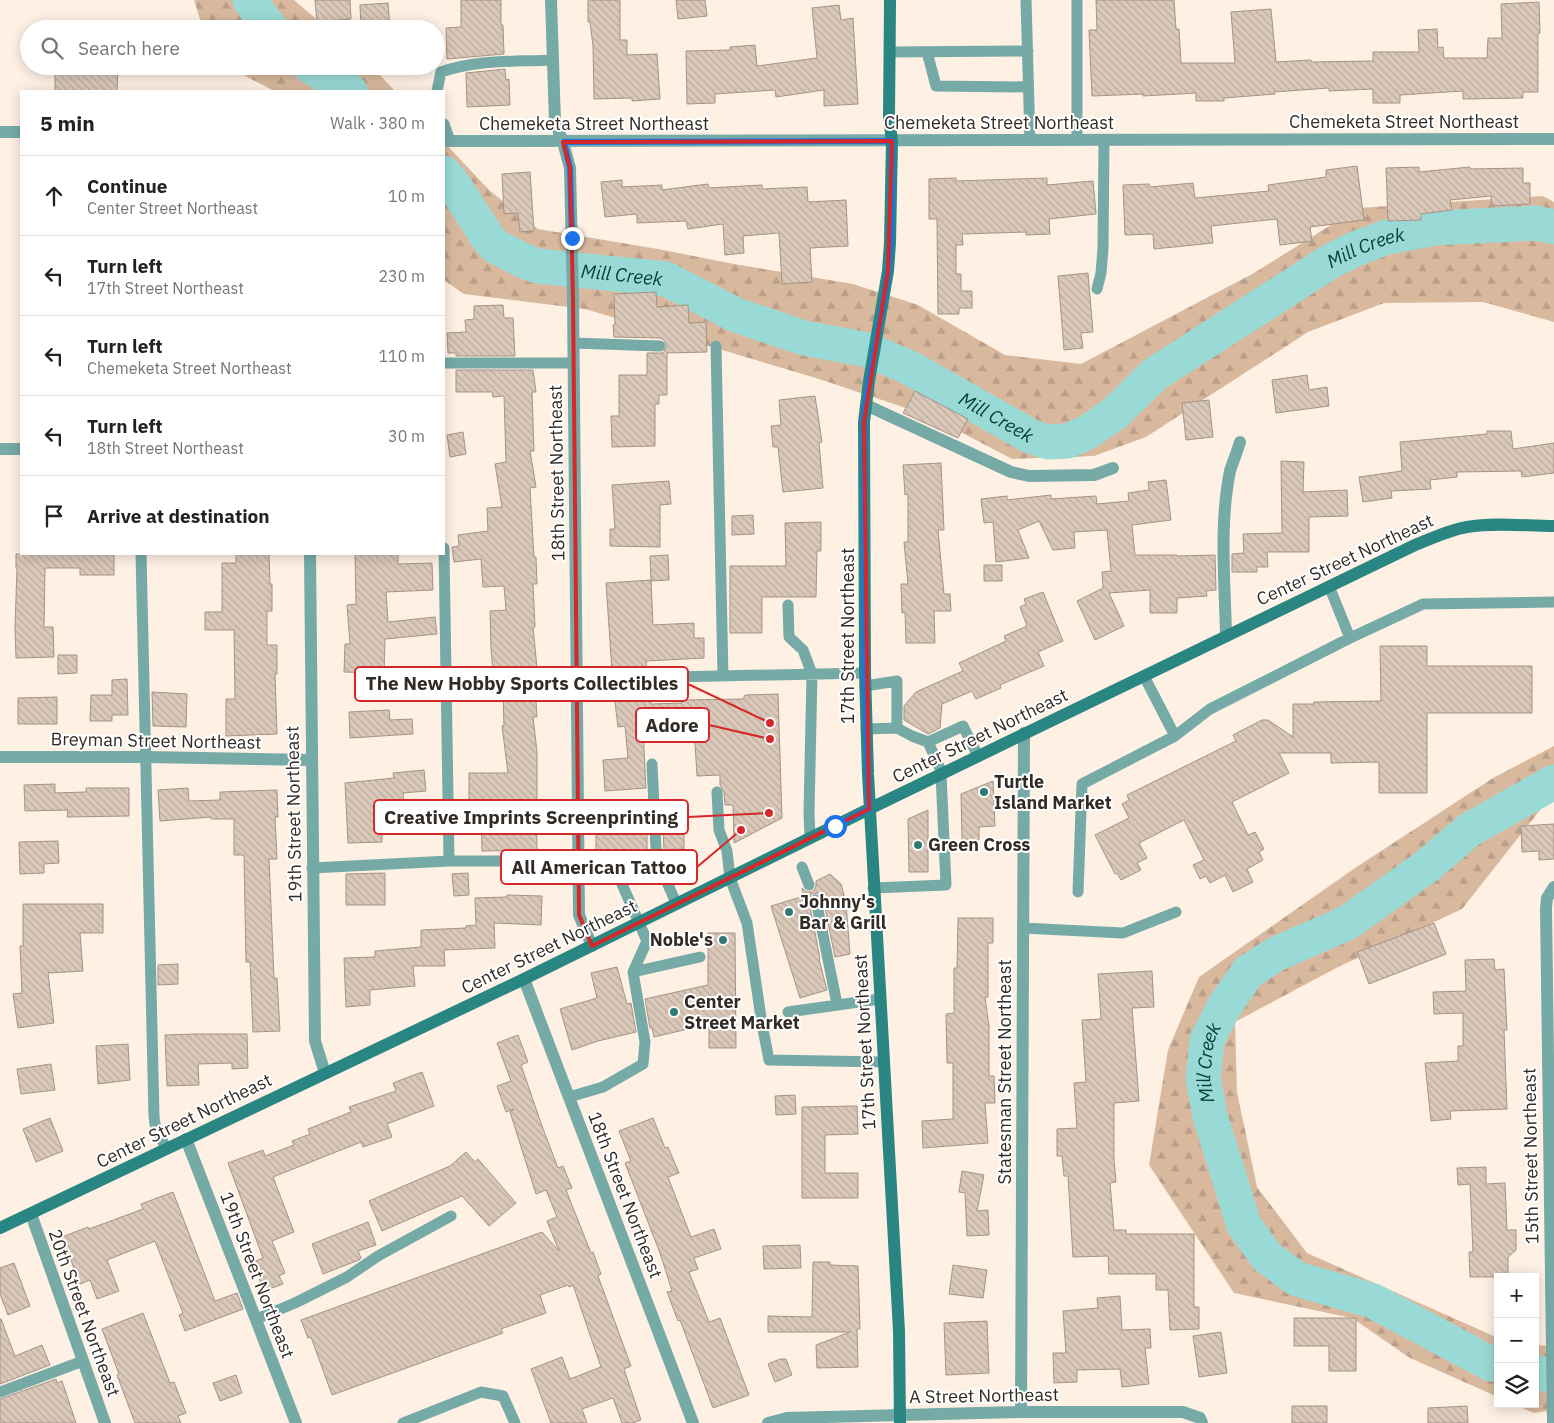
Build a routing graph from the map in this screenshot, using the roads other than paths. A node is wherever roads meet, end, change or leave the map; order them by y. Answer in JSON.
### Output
{"nodes":[{"id":1,"x":552,"y":0,"type":"edge"},
{"id":2,"x":890,"y":0,"type":"edge"},
{"id":3,"x":1026,"y":0,"type":"edge"},
{"id":4,"x":1077,"y":0,"type":"edge"},
{"id":5,"x":1028,"y":51,"type":"junction"},
{"id":6,"x":890,"y":52,"type":"junction"},
{"id":7,"x":927,"y":52,"type":"junction"},
{"id":8,"x":553,"y":60,"type":"junction"},
{"id":9,"x":445,"y":71,"type":"edge"},
{"id":10,"x":440,"y":75,"type":"edge"},
{"id":11,"x":1028,"y":87,"type":"junction"},
{"id":12,"x":437,"y":90,"type":"edge"},
{"id":13,"x":0,"y":132,"type":"edge"},
{"id":14,"x":20,"y":132,"type":"edge"},
{"id":15,"x":1554,"y":138,"type":"edge"},
{"id":16,"x":1030,"y":140,"type":"junction"},
{"id":17,"x":1077,"y":140,"type":"junction"},
{"id":18,"x":1104,"y":140,"type":"junction"},
{"id":19,"x":447,"y":141,"type":"edge"},
{"id":20,"x":892,"y":141,"type":"junction"},
{"id":21,"x":564,"y":142,"type":"junction"},
{"id":22,"x":1096,"y":289,"type":"dead end"},
{"id":23,"x":573,"y":343,"type":"junction"},
{"id":24,"x":660,"y":346,"type":"dead end"},
{"id":25,"x":716,"y":346,"type":"dead end"},
{"id":26,"x":445,"y":362,"type":"edge"},
{"id":27,"x":573,"y":363,"type":"junction"},
{"id":28,"x":866,"y":405,"type":"junction"},
{"id":29,"x":1240,"y":442,"type":"dead end"},
{"id":30,"x":0,"y":449,"type":"edge"},
{"id":31,"x":20,"y":449,"type":"edge"},
{"id":32,"x":1113,"y":468,"type":"dead end"},
{"id":33,"x":1554,"y":526,"type":"edge"},
{"id":34,"x":141,"y":555,"type":"edge"},
{"id":35,"x":310,"y":555,"type":"edge"},
{"id":36,"x":444,"y":555,"type":"edge"},
{"id":37,"x":1329,"y":586,"type":"junction"},
{"id":38,"x":1554,"y":602,"type":"edge"},
{"id":39,"x":788,"y":604,"type":"dead end"},
{"id":40,"x":1226,"y":636,"type":"junction"},
{"id":41,"x":1350,"y":638,"type":"junction"},
{"id":42,"x":812,"y":674,"type":"junction"},
{"id":43,"x":722,"y":676,"type":"junction"},
{"id":44,"x":1144,"y":676,"type":"junction"},
{"id":45,"x":576,"y":679,"type":"junction"},
{"id":46,"x":865,"y":680,"type":"junction"},
{"id":47,"x":897,"y":728,"type":"junction"},
{"id":48,"x":866,"y":729,"type":"junction"},
{"id":49,"x":1024,"y":733,"type":"junction"},
{"id":50,"x":1176,"y":736,"type":"junction"},
{"id":51,"x":928,"y":742,"type":"junction"},
{"id":52,"x":978,"y":756,"type":"junction"},
{"id":53,"x":147,"y":757,"type":"junction"},
{"id":54,"x":0,"y":758,"type":"edge"},
{"id":55,"x":311,"y":760,"type":"junction"},
{"id":56,"x":652,"y":764,"type":"dead end"},
{"id":57,"x":942,"y":773,"type":"junction"},
{"id":58,"x":717,"y":792,"type":"dead end"},
{"id":59,"x":869,"y":809,"type":"junction"},
{"id":60,"x":810,"y":838,"type":"junction"},
{"id":61,"x":448,"y":861,"type":"junction"},
{"id":62,"x":578,"y":861,"type":"junction"},
{"id":63,"x":802,"y":867,"type":"dead end"},
{"id":64,"x":312,"y":868,"type":"junction"},
{"id":65,"x":578,"y":876,"type":"junction"},
{"id":66,"x":730,"y":878,"type":"junction"},
{"id":67,"x":809,"y":884,"type":"dead end"},
{"id":68,"x":873,"y":888,"type":"junction"},
{"id":69,"x":1553,"y":888,"type":"edge"},
{"id":70,"x":1078,"y":892,"type":"dead end"},
{"id":71,"x":816,"y":900,"type":"dead end"},
{"id":72,"x":676,"y":903,"type":"junction"},
{"id":73,"x":1176,"y":912,"type":"dead end"},
{"id":74,"x":640,"y":922,"type":"junction"},
{"id":75,"x":1023,"y":928,"type":"junction"},
{"id":76,"x":592,"y":946,"type":"junction"},
{"id":77,"x":700,"y":957,"type":"dead end"},
{"id":78,"x":632,"y":972,"type":"junction"},
{"id":79,"x":524,"y":979,"type":"junction"},
{"id":80,"x":880,"y":999,"type":"junction"},
{"id":81,"x":837,"y":1004,"type":"junction"},
{"id":82,"x":788,"y":1012,"type":"dead end"},
{"id":83,"x":884,"y":1062,"type":"junction"},
{"id":84,"x":325,"y":1073,"type":"junction"},
{"id":85,"x":569,"y":1097,"type":"junction"},
{"id":86,"x":186,"y":1139,"type":"junction"},
{"id":87,"x":166,"y":1149,"type":"junction"},
{"id":88,"x":31,"y":1214,"type":"junction"},
{"id":89,"x":451,"y":1216,"type":"dead end"},
{"id":90,"x":1,"y":1224,"type":"edge"},
{"id":91,"x":256,"y":1319,"type":"junction"},
{"id":92,"x":83,"y":1361,"type":"junction"},
{"id":93,"x":0,"y":1392,"type":"edge"},
{"id":94,"x":1021,"y":1412,"type":"junction"},
{"id":95,"x":1051,"y":1418,"type":"edge"},
{"id":96,"x":900,"y":1419,"type":"edge"},
{"id":97,"x":1201,"y":1420,"type":"edge"},
{"id":98,"x":1553,"y":1420,"type":"edge"},
{"id":99,"x":105,"y":1423,"type":"edge"},
{"id":100,"x":296,"y":1423,"type":"edge"},
{"id":101,"x":402,"y":1423,"type":"edge"},
{"id":102,"x":515,"y":1423,"type":"edge"},
{"id":103,"x":693,"y":1423,"type":"edge"},
{"id":104,"x":768,"y":1423,"type":"edge"}],
"edges":[{"from":1,"to":8,"type":"street","name":"18th Street Northeast"},
{"from":2,"to":6,"type":"main road","name":"17th Street Northeast"},
{"from":3,"to":5,"type":"lane"},
{"from":4,"to":17,"type":"lane"},
{"from":5,"to":7,"type":"lane"},
{"from":5,"to":11,"type":"lane"},
{"from":6,"to":7,"type":"lane"},
{"from":6,"to":20,"type":"main road","name":"17th Street Northeast"},
{"from":7,"to":11,"type":"lane"},
{"from":8,"to":9,"type":"lane"},
{"from":8,"to":21,"type":"street","name":"18th Street Northeast"},
{"from":10,"to":12,"type":"lane"},
{"from":11,"to":16,"type":"lane"},
{"from":13,"to":14,"type":"street"},
{"from":15,"to":18,"type":"street","name":"Chemeketa Street Northeast"},
{"from":16,"to":17,"type":"street","name":"Chemeketa Street Northeast"},
{"from":16,"to":20,"type":"street","name":"Chemeketa Street Northeast"},
{"from":17,"to":18,"type":"street","name":"Chemeketa Street Northeast"},
{"from":18,"to":22,"type":"lane"},
{"from":19,"to":21,"type":"street","name":"Chemeketa Street Northeast"},
{"from":20,"to":21,"type":"street","name":"Chemeketa Street Northeast"},
{"from":20,"to":28,"type":"main road","name":"17th Street Northeast"},
{"from":21,"to":23,"type":"street","name":"18th Street Northeast"},
{"from":23,"to":24,"type":"lane"},
{"from":23,"to":27,"type":"street","name":"18th Street Northeast"},
{"from":25,"to":43,"type":"lane"},
{"from":26,"to":27,"type":"lane"},
{"from":27,"to":45,"type":"street","name":"18th Street Northeast"},
{"from":28,"to":32,"type":"street"},
{"from":28,"to":46,"type":"main road","name":"17th Street Northeast"},
{"from":29,"to":40,"type":"street"},
{"from":30,"to":31,"type":"street"},
{"from":33,"to":37,"type":"main road","name":"Center Street Northeast"},
{"from":34,"to":53,"type":"lane"},
{"from":35,"to":55,"type":"street","name":"19th Street Northeast"},
{"from":36,"to":61,"type":"lane"},
{"from":37,"to":40,"type":"main road","name":"Center Street Northeast"},
{"from":37,"to":41,"type":"lane"},
{"from":38,"to":41,"type":"lane"},
{"from":39,"to":42,"type":"lane"},
{"from":40,"to":44,"type":"main road","name":"Center Street Northeast"},
{"from":41,"to":50,"type":"lane"},
{"from":42,"to":43,"type":"lane"},
{"from":42,"to":46,"type":"lane"},
{"from":42,"to":60,"type":"lane"},
{"from":43,"to":45,"type":"lane"},
{"from":44,"to":49,"type":"main road","name":"Center Street Northeast"},
{"from":44,"to":50,"type":"lane"},
{"from":45,"to":62,"type":"street","name":"18th Street Northeast"},
{"from":46,"to":47,"type":"lane"},
{"from":46,"to":48,"type":"main road","name":"17th Street Northeast"},
{"from":47,"to":48,"type":"lane"},
{"from":47,"to":51,"type":"lane"},
{"from":48,"to":59,"type":"main road","name":"17th Street Northeast"},
{"from":49,"to":52,"type":"main road","name":"Center Street Northeast"},
{"from":49,"to":75,"type":"street","name":"Statesman Street Northeast"},
{"from":50,"to":70,"type":"lane"},
{"from":51,"to":52,"type":"lane"},
{"from":51,"to":57,"type":"lane"},
{"from":52,"to":57,"type":"main road","name":"Center Street Northeast"},
{"from":53,"to":54,"type":"street","name":"Breyman Street Northeast"},
{"from":53,"to":55,"type":"street","name":"Breyman Street Northeast"},
{"from":53,"to":87,"type":"lane"},
{"from":55,"to":64,"type":"street","name":"19th Street Northeast"},
{"from":56,"to":72,"type":"lane"},
{"from":57,"to":59,"type":"main road","name":"Center Street Northeast"},
{"from":57,"to":68,"type":"lane"},
{"from":58,"to":66,"type":"lane"},
{"from":59,"to":60,"type":"main road","name":"Center Street Northeast"},
{"from":59,"to":68,"type":"main road","name":"17th Street Northeast"},
{"from":60,"to":66,"type":"main road","name":"Center Street Northeast"},
{"from":61,"to":62,"type":"lane"},
{"from":61,"to":64,"type":"lane"},
{"from":62,"to":65,"type":"street","name":"18th Street Northeast"},
{"from":63,"to":67,"type":"lane"},
{"from":64,"to":84,"type":"street","name":"19th Street Northeast"},
{"from":65,"to":74,"type":"lane"},
{"from":65,"to":76,"type":"street","name":"18th Street Northeast"},
{"from":66,"to":72,"type":"main road","name":"Center Street Northeast"},
{"from":66,"to":83,"type":"lane"},
{"from":68,"to":80,"type":"main road","name":"17th Street Northeast"},
{"from":69,"to":98,"type":"street","name":"15th Street Northeast"},
{"from":71,"to":81,"type":"lane"},
{"from":72,"to":74,"type":"main road","name":"Center Street Northeast"},
{"from":73,"to":75,"type":"lane"},
{"from":74,"to":76,"type":"main road","name":"Center Street Northeast"},
{"from":74,"to":78,"type":"lane"},
{"from":75,"to":94,"type":"street","name":"Statesman Street Northeast"},
{"from":76,"to":79,"type":"main road","name":"Center Street Northeast"},
{"from":77,"to":78,"type":"lane"},
{"from":78,"to":85,"type":"lane"},
{"from":79,"to":84,"type":"main road","name":"Center Street Northeast"},
{"from":79,"to":85,"type":"street","name":"18th Street Northeast"},
{"from":80,"to":81,"type":"lane"},
{"from":80,"to":83,"type":"main road","name":"17th Street Northeast"},
{"from":81,"to":82,"type":"lane"},
{"from":83,"to":96,"type":"main road","name":"17th Street Northeast"},
{"from":84,"to":86,"type":"main road","name":"Center Street Northeast"},
{"from":85,"to":103,"type":"street","name":"18th Street Northeast"},
{"from":86,"to":87,"type":"main road","name":"Center Street Northeast"},
{"from":86,"to":91,"type":"street","name":"19th Street Northeast"},
{"from":87,"to":88,"type":"main road","name":"Center Street Northeast"},
{"from":88,"to":90,"type":"main road","name":"Center Street Northeast"},
{"from":88,"to":92,"type":"street","name":"20th Street Northeast"},
{"from":89,"to":91,"type":"lane"},
{"from":91,"to":100,"type":"street","name":"19th Street Northeast"},
{"from":92,"to":93,"type":"lane"},
{"from":92,"to":99,"type":"street","name":"20th Street Northeast"},
{"from":94,"to":95,"type":"street","name":"A Street Northeast"},
{"from":94,"to":96,"type":"street","name":"A Street Northeast"},
{"from":95,"to":97,"type":"street","name":"A Street Northeast"},
{"from":96,"to":104,"type":"street","name":"A Street Northeast"},
{"from":101,"to":102,"type":"lane"}]}
